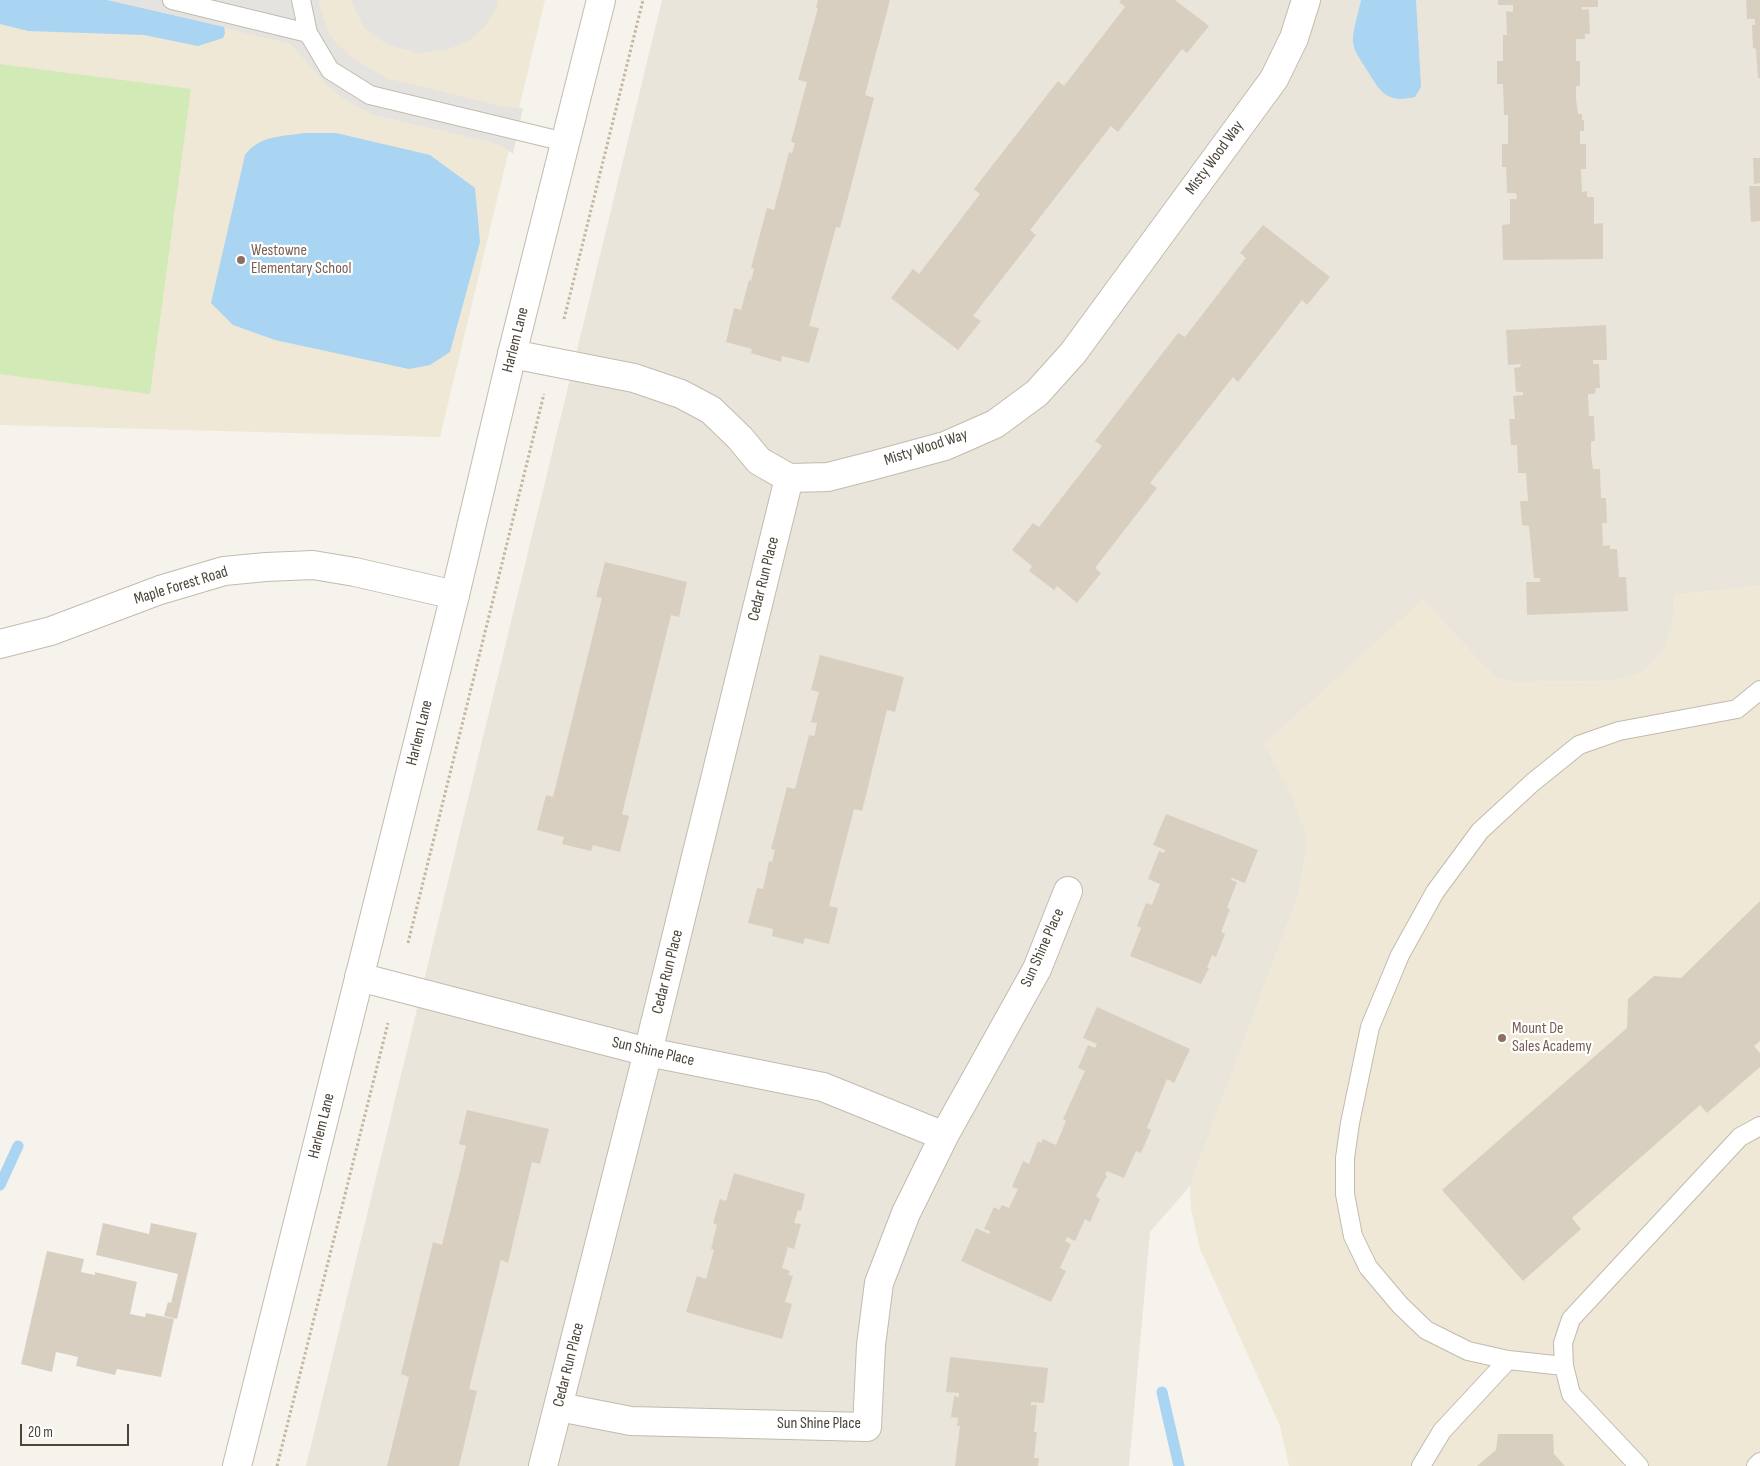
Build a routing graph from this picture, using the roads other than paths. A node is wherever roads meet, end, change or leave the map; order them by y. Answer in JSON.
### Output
{"nodes":[{"id":1,"x":172,"y":0,"type":"edge"},
{"id":2,"x":301,"y":0,"type":"edge"},
{"id":3,"x":601,"y":0,"type":"edge"},
{"id":4,"x":1306,"y":0,"type":"edge"},
{"id":5,"x":308,"y":33,"type":"junction"},
{"id":6,"x":565,"y":142,"type":"junction"},
{"id":7,"x":512,"y":354,"type":"junction"},
{"id":8,"x":789,"y":478,"type":"junction"},
{"id":9,"x":455,"y":595,"type":"junction"},
{"id":10,"x":0,"y":644,"type":"edge"},
{"id":11,"x":1760,"y":690,"type":"edge"},
{"id":12,"x":1068,"y":891,"type":"dead end"},
{"id":13,"x":359,"y":978,"type":"junction"},
{"id":14,"x":648,"y":1052,"type":"junction"},
{"id":15,"x":1760,"y":1126,"type":"edge"},
{"id":16,"x":944,"y":1136,"type":"junction"},
{"id":17,"x":1508,"y":1360,"type":"junction"},
{"id":18,"x":1564,"y":1366,"type":"junction"},
{"id":19,"x":558,"y":1407,"type":"junction"},
{"id":20,"x":1760,"y":1462,"type":"edge"},
{"id":21,"x":237,"y":1466,"type":"edge"},
{"id":22,"x":544,"y":1466,"type":"edge"},
{"id":23,"x":1421,"y":1466,"type":"edge"},
{"id":24,"x":1639,"y":1466,"type":"edge"},
{"id":25,"x":1756,"y":1466,"type":"edge"}],
"edges":[{"from":1,"to":5,"type":"lane"},
{"from":2,"to":5,"type":"lane"},
{"from":3,"to":6,"type":"street","name":"Harlem Lane"},
{"from":4,"to":8,"type":"street","name":"Misty Wood Way"},
{"from":5,"to":6,"type":"lane"},
{"from":6,"to":7,"type":"street","name":"Harlem Lane"},
{"from":7,"to":8,"type":"street"},
{"from":7,"to":9,"type":"street","name":"Harlem Lane"},
{"from":8,"to":14,"type":"street","name":"Cedar Run Place"},
{"from":9,"to":10,"type":"street","name":"Maple Forest Road"},
{"from":9,"to":13,"type":"street","name":"Harlem Lane"},
{"from":11,"to":17,"type":"lane"},
{"from":12,"to":16,"type":"street","name":"Sun Shine Place"},
{"from":13,"to":14,"type":"street","name":"Sun Shine Place"},
{"from":13,"to":21,"type":"street","name":"Harlem Lane"},
{"from":14,"to":16,"type":"street","name":"Sun Shine Place"},
{"from":14,"to":19,"type":"street","name":"Cedar Run Place"},
{"from":15,"to":18,"type":"lane"},
{"from":16,"to":19,"type":"street","name":"Sun Shine Place"},
{"from":17,"to":18,"type":"lane"},
{"from":17,"to":23,"type":"lane"},
{"from":18,"to":24,"type":"lane"},
{"from":19,"to":22,"type":"street","name":"Cedar Run Place"},
{"from":20,"to":25,"type":"lane"}]}
